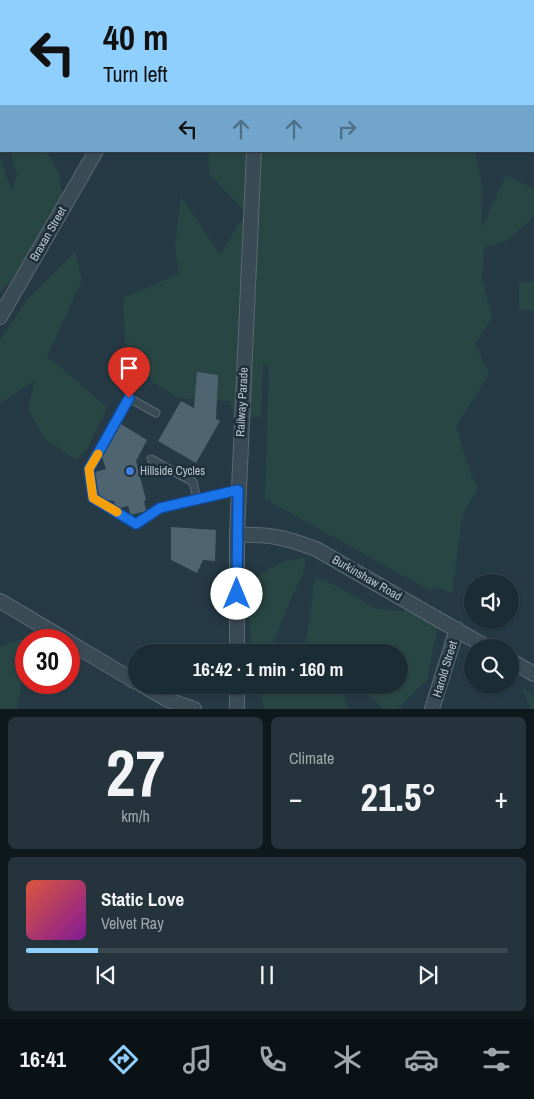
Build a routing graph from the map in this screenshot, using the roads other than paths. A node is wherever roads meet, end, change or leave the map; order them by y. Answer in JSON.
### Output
{"nodes":[{"id":1,"x":95,"y":152,"type":"edge"},
{"id":2,"x":254,"y":152,"type":"edge"},
{"id":3,"x":0,"y":317,"type":"edge"},
{"id":4,"x":156,"y":413,"type":"dead end"},
{"id":5,"x":151,"y":459,"type":"dead end"},
{"id":6,"x":238,"y":490,"type":"junction"},
{"id":7,"x":197,"y":499,"type":"junction"},
{"id":8,"x":237,"y":536,"type":"junction"},
{"id":9,"x":0,"y":601,"type":"edge"},
{"id":10,"x":47,"y":629,"type":"edge"},
{"id":11,"x":457,"y":629,"type":"junction"},
{"id":12,"x":473,"y":639,"type":"edge"},
{"id":13,"x":237,"y":644,"type":"edge"},
{"id":14,"x":80,"y":649,"type":"edge"},
{"id":15,"x":519,"y":665,"type":"edge"},
{"id":16,"x":534,"y":674,"type":"edge"},
{"id":17,"x":128,"y":677,"type":"edge"},
{"id":18,"x":158,"y":694,"type":"edge"},
{"id":19,"x":237,"y":694,"type":"edge"},
{"id":20,"x":194,"y":709,"type":"edge"},
{"id":21,"x":237,"y":709,"type":"edge"},
{"id":22,"x":432,"y":709,"type":"edge"}],
"edges":[{"from":1,"to":3,"type":"street","name":"Braxan Street"},
{"from":2,"to":6,"type":"street","name":"Railway Parade"},
{"from":4,"to":7,"type":"lane"},
{"from":5,"to":7,"type":"lane"},
{"from":6,"to":7,"type":"lane"},
{"from":6,"to":8,"type":"street","name":"Railway Parade"},
{"from":8,"to":11,"type":"street","name":"Burkinshaw Road"},
{"from":8,"to":13,"type":"street","name":"Railway Parade"},
{"from":9,"to":10,"type":"street"},
{"from":11,"to":12,"type":"street","name":"Burkinshaw Road"},
{"from":11,"to":22,"type":"street","name":"Harold Street"},
{"from":14,"to":17,"type":"street"},
{"from":15,"to":16,"type":"street"},
{"from":18,"to":20,"type":"street"},
{"from":19,"to":21,"type":"street"}]}
